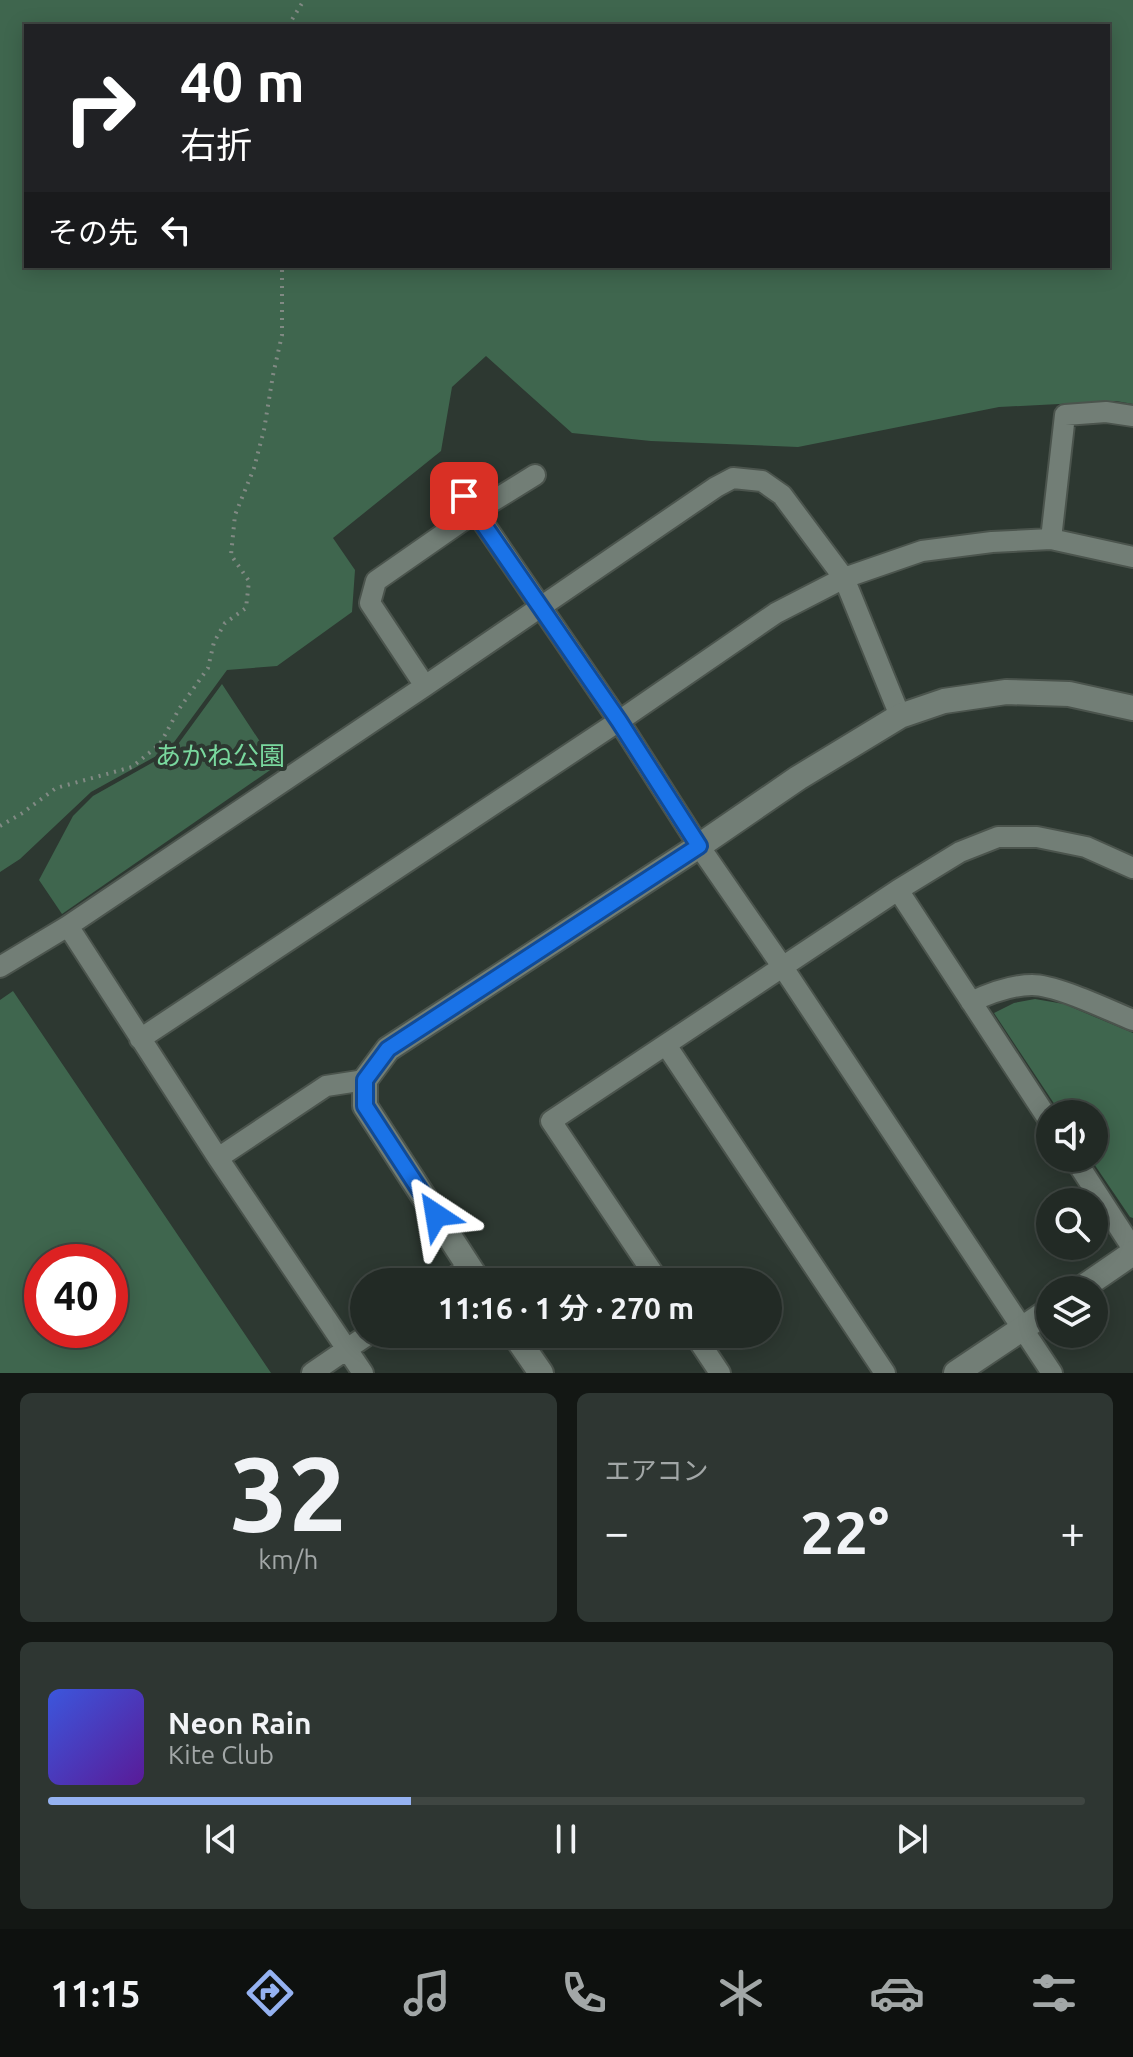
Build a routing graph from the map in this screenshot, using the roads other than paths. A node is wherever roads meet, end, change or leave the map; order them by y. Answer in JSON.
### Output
{"nodes":[{"id":1,"x":1133,"y":416,"type":"edge"},
{"id":2,"x":535,"y":475,"type":"dead end"},
{"id":3,"x":454,"y":480,"type":"dead end"},
{"id":4,"x":475,"y":512,"type":"junction"},
{"id":5,"x":1051,"y":539,"type":"junction"},
{"id":6,"x":1133,"y":557,"type":"edge"},
{"id":7,"x":844,"y":578,"type":"junction"},
{"id":8,"x":541,"y":608,"type":"junction"},
{"id":9,"x":425,"y":686,"type":"junction"},
{"id":10,"x":1133,"y":708,"type":"edge"},
{"id":11,"x":900,"y":716,"type":"junction"},
{"id":12,"x":619,"y":721,"type":"junction"},
{"id":13,"x":699,"y":846,"type":"junction"},
{"id":14,"x":1133,"y":868,"type":"edge"},
{"id":15,"x":898,"y":890,"type":"junction"},
{"id":16,"x":68,"y":926,"type":"junction"},
{"id":17,"x":782,"y":966,"type":"junction"},
{"id":18,"x":0,"y":967,"type":"edge"},
{"id":19,"x":971,"y":1002,"type":"junction"},
{"id":20,"x":1133,"y":1020,"type":"edge"},
{"id":21,"x":140,"y":1039,"type":"junction"},
{"id":22,"x":666,"y":1045,"type":"junction"},
{"id":23,"x":365,"y":1080,"type":"junction"},
{"id":24,"x":1036,"y":1101,"type":"edge"},
{"id":25,"x":218,"y":1158,"type":"junction"},
{"id":26,"x":1083,"y":1172,"type":"edge"},
{"id":27,"x":1133,"y":1251,"type":"edge"},
{"id":28,"x":469,"y":1268,"type":"edge"},
{"id":29,"x":650,"y":1268,"type":"edge"},
{"id":30,"x":1098,"y":1276,"type":"edge"},
{"id":31,"x":1036,"y":1319,"type":"edge"},
{"id":32,"x":1022,"y":1328,"type":"junction"},
{"id":33,"x":350,"y":1346,"type":"edge"},
{"id":34,"x":347,"y":1348,"type":"junction"},
{"id":35,"x":524,"y":1348,"type":"edge"},
{"id":36,"x":703,"y":1348,"type":"edge"},
{"id":37,"x":312,"y":1373,"type":"edge"},
{"id":38,"x":363,"y":1373,"type":"edge"},
{"id":39,"x":541,"y":1373,"type":"edge"},
{"id":40,"x":720,"y":1373,"type":"edge"},
{"id":41,"x":885,"y":1373,"type":"edge"},
{"id":42,"x":956,"y":1373,"type":"edge"},
{"id":43,"x":1052,"y":1373,"type":"edge"}],
"edges":[{"from":1,"to":5,"type":"street"},
{"from":2,"to":4,"type":"street"},
{"from":3,"to":4,"type":"street"},
{"from":4,"to":8,"type":"street"},
{"from":4,"to":9,"type":"street"},
{"from":5,"to":6,"type":"street"},
{"from":5,"to":7,"type":"street"},
{"from":7,"to":8,"type":"street"},
{"from":7,"to":11,"type":"street"},
{"from":7,"to":12,"type":"street"},
{"from":8,"to":9,"type":"street"},
{"from":8,"to":12,"type":"street"},
{"from":9,"to":16,"type":"street"},
{"from":10,"to":11,"type":"street"},
{"from":11,"to":13,"type":"street"},
{"from":12,"to":13,"type":"street"},
{"from":12,"to":21,"type":"street"},
{"from":13,"to":17,"type":"street"},
{"from":13,"to":23,"type":"street"},
{"from":14,"to":15,"type":"street"},
{"from":15,"to":17,"type":"street"},
{"from":15,"to":19,"type":"street"},
{"from":16,"to":18,"type":"street"},
{"from":16,"to":21,"type":"street"},
{"from":17,"to":22,"type":"street"},
{"from":17,"to":32,"type":"street"},
{"from":19,"to":20,"type":"street"},
{"from":19,"to":24,"type":"street"},
{"from":21,"to":25,"type":"street"},
{"from":22,"to":29,"type":"street"},
{"from":22,"to":41,"type":"street"},
{"from":23,"to":25,"type":"street"},
{"from":23,"to":28,"type":"street"},
{"from":25,"to":34,"type":"street"},
{"from":26,"to":27,"type":"street"},
{"from":27,"to":30,"type":"street"},
{"from":31,"to":32,"type":"street"},
{"from":32,"to":42,"type":"street"},
{"from":32,"to":43,"type":"street"},
{"from":33,"to":34,"type":"street"},
{"from":34,"to":37,"type":"street"},
{"from":34,"to":38,"type":"street"},
{"from":35,"to":39,"type":"street"},
{"from":36,"to":40,"type":"street"}]}
